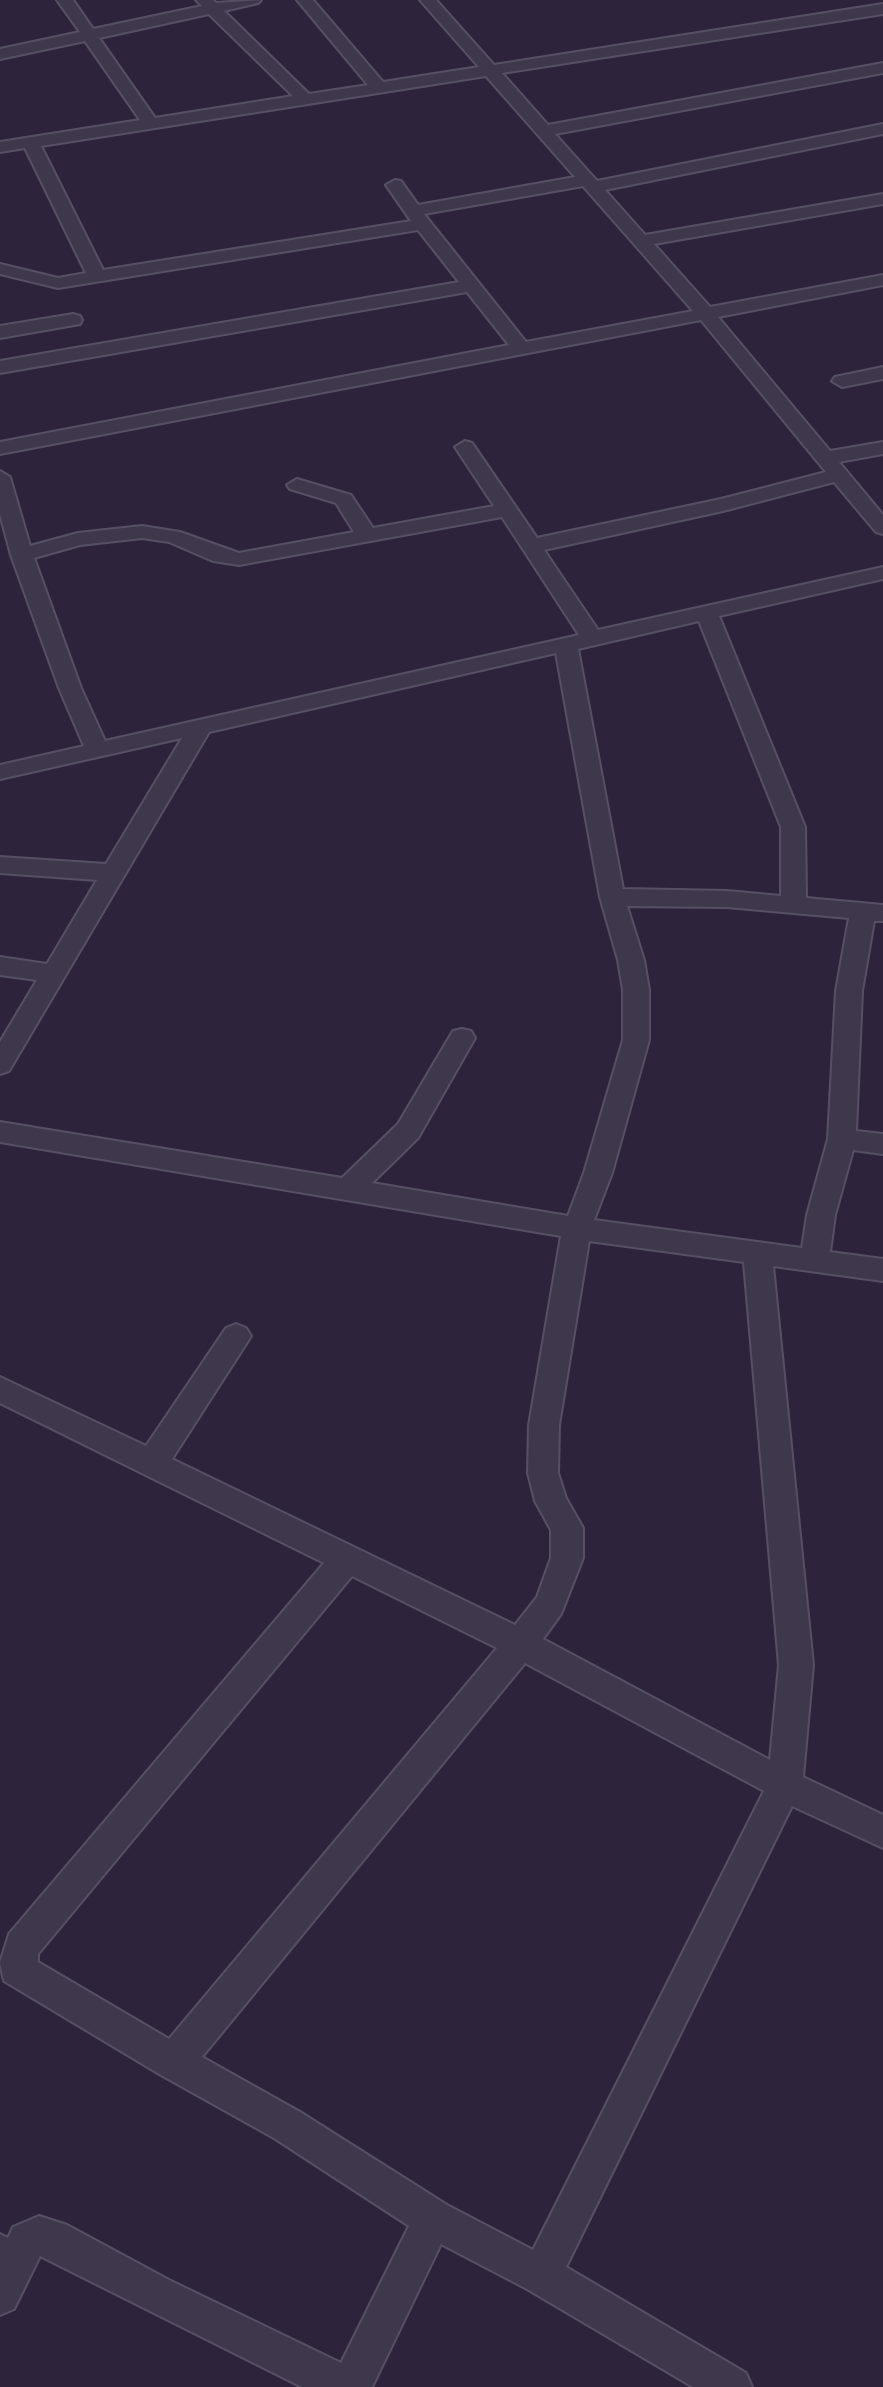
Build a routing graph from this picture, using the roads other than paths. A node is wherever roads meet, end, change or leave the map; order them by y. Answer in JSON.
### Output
{"nodes":[{"id":1,"x":65,"y":0,"type":"edge"},
{"id":2,"x":253,"y":0,"type":"edge"},
{"id":3,"x":305,"y":0,"type":"edge"},
{"id":4,"x":428,"y":0,"type":"edge"},
{"id":5,"x":847,"y":0,"type":"edge"},
{"id":6,"x":209,"y":4,"type":"edge"},
{"id":7,"x":883,"y":9,"type":"edge"},
{"id":8,"x":862,"y":12,"type":"junction"},
{"id":9,"x":90,"y":36,"type":"junction"},
{"id":10,"x":0,"y":54,"type":"edge"},
{"id":11,"x":883,"y":68,"type":"edge"},
{"id":12,"x":490,"y":72,"type":"junction"},
{"id":13,"x":380,"y":89,"type":"junction"},
{"id":14,"x":306,"y":100,"type":"junction"},
{"id":15,"x":151,"y":124,"type":"junction"},
{"id":16,"x":883,"y":129,"type":"edge"},
{"id":17,"x":542,"y":131,"type":"junction"},
{"id":18,"x":31,"y":143,"type":"junction"},
{"id":19,"x":0,"y":147,"type":"edge"},
{"id":20,"x":589,"y":184,"type":"junction"},
{"id":21,"x":395,"y":185,"type":"dead end"},
{"id":22,"x":883,"y":200,"type":"edge"},
{"id":23,"x":418,"y":218,"type":"junction"},
{"id":24,"x":640,"y":241,"type":"junction"},
{"id":25,"x":0,"y":270,"type":"edge"},
{"id":26,"x":97,"y":276,"type":"junction"},
{"id":27,"x":883,"y":280,"type":"edge"},
{"id":28,"x":470,"y":286,"type":"junction"},
{"id":29,"x":65,"y":301,"type":"junction"},
{"id":30,"x":704,"y":312,"type":"junction"},
{"id":31,"x":0,"y":332,"type":"edge"},
{"id":32,"x":520,"y":347,"type":"junction"},
{"id":33,"x":87,"y":350,"type":"junction"},
{"id":34,"x":0,"y":366,"type":"edge"},
{"id":35,"x":883,"y":373,"type":"edge"},
{"id":36,"x":842,"y":381,"type":"dead end"},
{"id":37,"x":465,"y":447,"type":"dead end"},
{"id":38,"x":0,"y":448,"type":"edge"},
{"id":39,"x":879,"y":453,"type":"edge"},
{"id":40,"x":824,"y":458,"type":"junction"},
{"id":41,"x":839,"y":475,"type":"junction"},
{"id":42,"x":0,"y":477,"type":"edge"},
{"id":43,"x":298,"y":485,"type":"dead end"},
{"id":44,"x":508,"y":510,"type":"junction"},
{"id":45,"x":883,"y":528,"type":"edge"},
{"id":46,"x":368,"y":537,"type":"junction"},
{"id":47,"x":531,"y":546,"type":"junction"},
{"id":48,"x":22,"y":555,"type":"junction"},
{"id":49,"x":883,"y":573,"type":"edge"},
{"id":50,"x":707,"y":613,"type":"junction"},
{"id":51,"x":579,"y":642,"type":"junction"},
{"id":52,"x":200,"y":727,"type":"junction"},
{"id":53,"x":98,"y":751,"type":"junction"},
{"id":54,"x":0,"y":772,"type":"edge"},
{"id":55,"x":0,"y":865,"type":"edge"},
{"id":56,"x":113,"y":873,"type":"junction"},
{"id":57,"x":612,"y":897,"type":"junction"},
{"id":58,"x":794,"y":904,"type":"junction"},
{"id":59,"x":873,"y":912,"type":"edge"},
{"id":60,"x":0,"y":966,"type":"edge"},
{"id":61,"x":53,"y":974,"type":"junction"},
{"id":62,"x":462,"y":1038,"type":"dead end"},
{"id":63,"x":0,"y":1064,"type":"edge"},
{"id":64,"x":0,"y":1132,"type":"edge"},
{"id":65,"x":842,"y":1139,"type":"junction"},
{"id":66,"x":883,"y":1144,"type":"edge"},
{"id":67,"x":347,"y":1191,"type":"junction"},
{"id":68,"x":577,"y":1228,"type":"junction"},
{"id":69,"x":757,"y":1252,"type":"junction"},
{"id":70,"x":814,"y":1260,"type":"junction"},
{"id":71,"x":883,"y":1270,"type":"edge"},
{"id":72,"x":236,"y":1336,"type":"dead end"},
{"id":73,"x":0,"y":1389,"type":"edge"},
{"id":74,"x":150,"y":1465,"type":"junction"},
{"id":75,"x":346,"y":1560,"type":"junction"},
{"id":76,"x":521,"y":1644,"type":"junction"},
{"id":77,"x":785,"y":1785,"type":"junction"},
{"id":78,"x":883,"y":1832,"type":"edge"},
{"id":79,"x":174,"y":2062,"type":"junction"},
{"id":80,"x":433,"y":2219,"type":"junction"},
{"id":81,"x":5,"y":2270,"type":"edge"},
{"id":82,"x":541,"y":2275,"type":"junction"},
{"id":83,"x":726,"y":2385,"type":"edge"},
{"id":84,"x":346,"y":2387,"type":"edge"},
{"id":85,"x":351,"y":2387,"type":"edge"}],
"edges":[{"from":1,"to":9,"type":"street"},
{"from":2,"to":6,"type":"street"},
{"from":3,"to":13,"type":"street"},
{"from":4,"to":12,"type":"street"},
{"from":5,"to":8,"type":"street"},
{"from":6,"to":9,"type":"street"},
{"from":6,"to":14,"type":"street"},
{"from":7,"to":8,"type":"street"},
{"from":8,"to":12,"type":"street"},
{"from":9,"to":10,"type":"street"},
{"from":9,"to":15,"type":"street"},
{"from":11,"to":17,"type":"street"},
{"from":12,"to":13,"type":"street"},
{"from":12,"to":17,"type":"street"},
{"from":13,"to":14,"type":"street"},
{"from":14,"to":15,"type":"street"},
{"from":15,"to":18,"type":"street"},
{"from":16,"to":20,"type":"street"},
{"from":17,"to":20,"type":"street"},
{"from":18,"to":19,"type":"street"},
{"from":18,"to":26,"type":"street"},
{"from":20,"to":23,"type":"street"},
{"from":20,"to":24,"type":"street"},
{"from":21,"to":23,"type":"street"},
{"from":22,"to":24,"type":"street"},
{"from":23,"to":26,"type":"street"},
{"from":23,"to":28,"type":"street"},
{"from":24,"to":30,"type":"street"},
{"from":25,"to":29,"type":"street"},
{"from":26,"to":29,"type":"street"},
{"from":27,"to":30,"type":"street"},
{"from":28,"to":32,"type":"street"},
{"from":28,"to":33,"type":"street"},
{"from":29,"to":31,"type":"street"},
{"from":29,"to":33,"type":"street"},
{"from":30,"to":32,"type":"street"},
{"from":30,"to":40,"type":"street"},
{"from":32,"to":38,"type":"street"},
{"from":33,"to":34,"type":"street"},
{"from":35,"to":36,"type":"street"},
{"from":37,"to":44,"type":"street"},
{"from":39,"to":40,"type":"street"},
{"from":40,"to":41,"type":"street"},
{"from":41,"to":45,"type":"street"},
{"from":41,"to":47,"type":"street"},
{"from":42,"to":48,"type":"street"},
{"from":43,"to":46,"type":"street"},
{"from":44,"to":46,"type":"street"},
{"from":44,"to":47,"type":"street"},
{"from":46,"to":48,"type":"street"},
{"from":47,"to":51,"type":"street"},
{"from":48,"to":53,"type":"street"},
{"from":49,"to":50,"type":"street"},
{"from":50,"to":51,"type":"street"},
{"from":50,"to":58,"type":"street"},
{"from":51,"to":52,"type":"street"},
{"from":51,"to":57,"type":"street"},
{"from":52,"to":53,"type":"street"},
{"from":52,"to":56,"type":"street"},
{"from":53,"to":54,"type":"street"},
{"from":55,"to":56,"type":"street"},
{"from":56,"to":61,"type":"street"},
{"from":57,"to":58,"type":"street"},
{"from":57,"to":68,"type":"street"},
{"from":58,"to":59,"type":"street"},
{"from":59,"to":65,"type":"street"},
{"from":60,"to":61,"type":"street"},
{"from":61,"to":63,"type":"street"},
{"from":62,"to":67,"type":"street"},
{"from":64,"to":67,"type":"street"},
{"from":65,"to":66,"type":"street"},
{"from":65,"to":70,"type":"street"},
{"from":67,"to":68,"type":"street"},
{"from":68,"to":69,"type":"street"},
{"from":68,"to":76,"type":"street"},
{"from":69,"to":70,"type":"street"},
{"from":69,"to":77,"type":"street"},
{"from":70,"to":71,"type":"street"},
{"from":72,"to":74,"type":"street"},
{"from":73,"to":74,"type":"street"},
{"from":74,"to":75,"type":"street"},
{"from":75,"to":76,"type":"street"},
{"from":75,"to":79,"type":"street"},
{"from":76,"to":77,"type":"street"},
{"from":76,"to":79,"type":"street"},
{"from":77,"to":78,"type":"street"},
{"from":77,"to":82,"type":"street"},
{"from":79,"to":80,"type":"street"},
{"from":80,"to":82,"type":"street"},
{"from":80,"to":85,"type":"street"},
{"from":81,"to":84,"type":"street"},
{"from":82,"to":83,"type":"street"}]}
